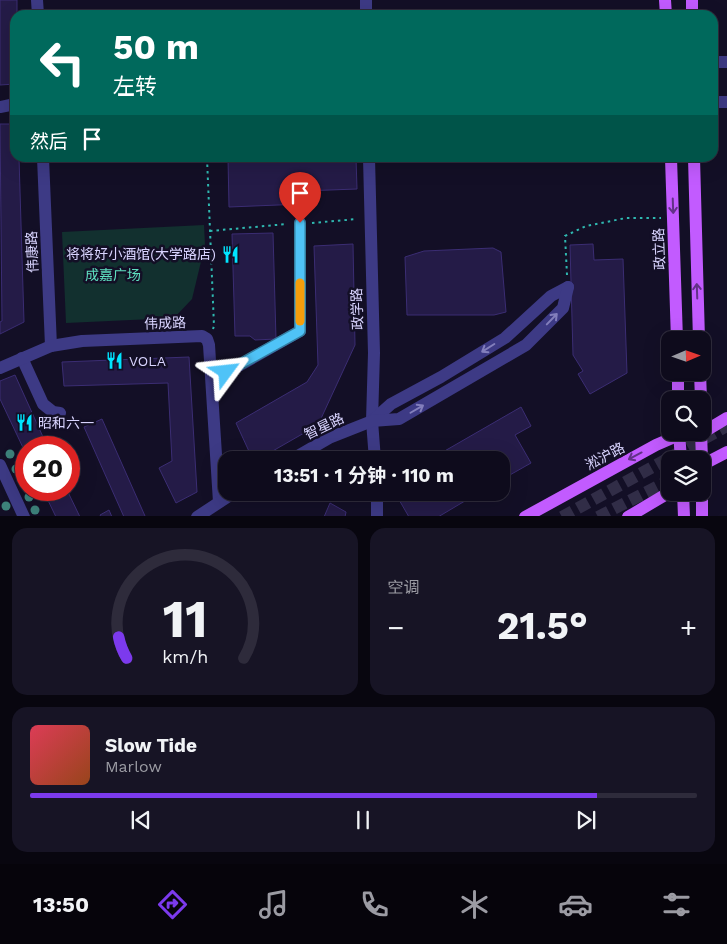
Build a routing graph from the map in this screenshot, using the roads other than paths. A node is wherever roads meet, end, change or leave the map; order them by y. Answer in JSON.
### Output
{"nodes":[{"id":1,"x":43,"y":162,"type":"edge"},
{"id":2,"x":369,"y":162,"type":"edge"},
{"id":3,"x":671,"y":162,"type":"edge"},
{"id":4,"x":694,"y":162,"type":"edge"},
{"id":5,"x":300,"y":223,"type":"dead end"},
{"id":6,"x":677,"y":331,"type":"edge"},
{"id":7,"x":699,"y":331,"type":"edge"},
{"id":8,"x":50,"y":346,"type":"junction"},
{"id":9,"x":22,"y":358,"type":"junction"},
{"id":10,"x":0,"y":368,"type":"edge"},
{"id":11,"x":212,"y":381,"type":"junction"},
{"id":12,"x":60,"y":413,"type":"dead end"},
{"id":13,"x":727,"y":418,"type":"edge"},
{"id":14,"x":372,"y":421,"type":"junction"},
{"id":15,"x":711,"y":428,"type":"edge"},
{"id":16,"x":664,"y":441,"type":"edge"},
{"id":17,"x":307,"y":451,"type":"edge"},
{"id":18,"x":374,"y":451,"type":"edge"},
{"id":19,"x":727,"y":452,"type":"edge"},
{"id":20,"x":711,"y":460,"type":"edge"},
{"id":21,"x":0,"y":465,"type":"edge"},
{"id":22,"x":661,"y":497,"type":"edge"},
{"id":23,"x":377,"y":501,"type":"edge"},
{"id":24,"x":683,"y":501,"type":"edge"},
{"id":25,"x":702,"y":501,"type":"edge"},
{"id":26,"x":219,"y":502,"type":"joint"},
{"id":27,"x":24,"y":516,"type":"edge"},
{"id":28,"x":197,"y":516,"type":"edge"},
{"id":29,"x":378,"y":516,"type":"edge"},
{"id":30,"x":525,"y":516,"type":"edge"},
{"id":31,"x":628,"y":516,"type":"edge"},
{"id":32,"x":684,"y":516,"type":"edge"},
{"id":33,"x":702,"y":516,"type":"edge"}],
"edges":[{"from":1,"to":8,"type":"street","name":"伟康路"},
{"from":2,"to":14,"type":"street","name":"政学路"},
{"from":3,"to":6,"type":"main road","name":"政立路","one_way":true},
{"from":7,"to":4,"type":"main road","one_way":true},
{"from":5,"to":11,"type":"street"},
{"from":8,"to":9,"type":"street","name":"伟成路"},
{"from":8,"to":11,"type":"street","name":"伟成路"},
{"from":9,"to":10,"type":"street","name":"伟成路"},
{"from":9,"to":12,"type":"street"},
{"from":11,"to":26,"type":"street"},
{"from":13,"to":15,"type":"main road","name":"淞沪路"},
{"from":14,"to":14,"type":"street","one_way":true},
{"from":14,"to":17,"type":"street","name":"智星路"},
{"from":14,"to":18,"type":"street","name":"政学路"},
{"from":16,"to":30,"type":"main road","name":"淞沪路","one_way":true},
{"from":19,"to":20,"type":"main road"},
{"from":21,"to":27,"type":"street"},
{"from":22,"to":31,"type":"main road"},
{"from":23,"to":29,"type":"street"},
{"from":24,"to":32,"type":"main road"},
{"from":25,"to":33,"type":"main road"},
{"from":26,"to":28,"type":"street"}]}
